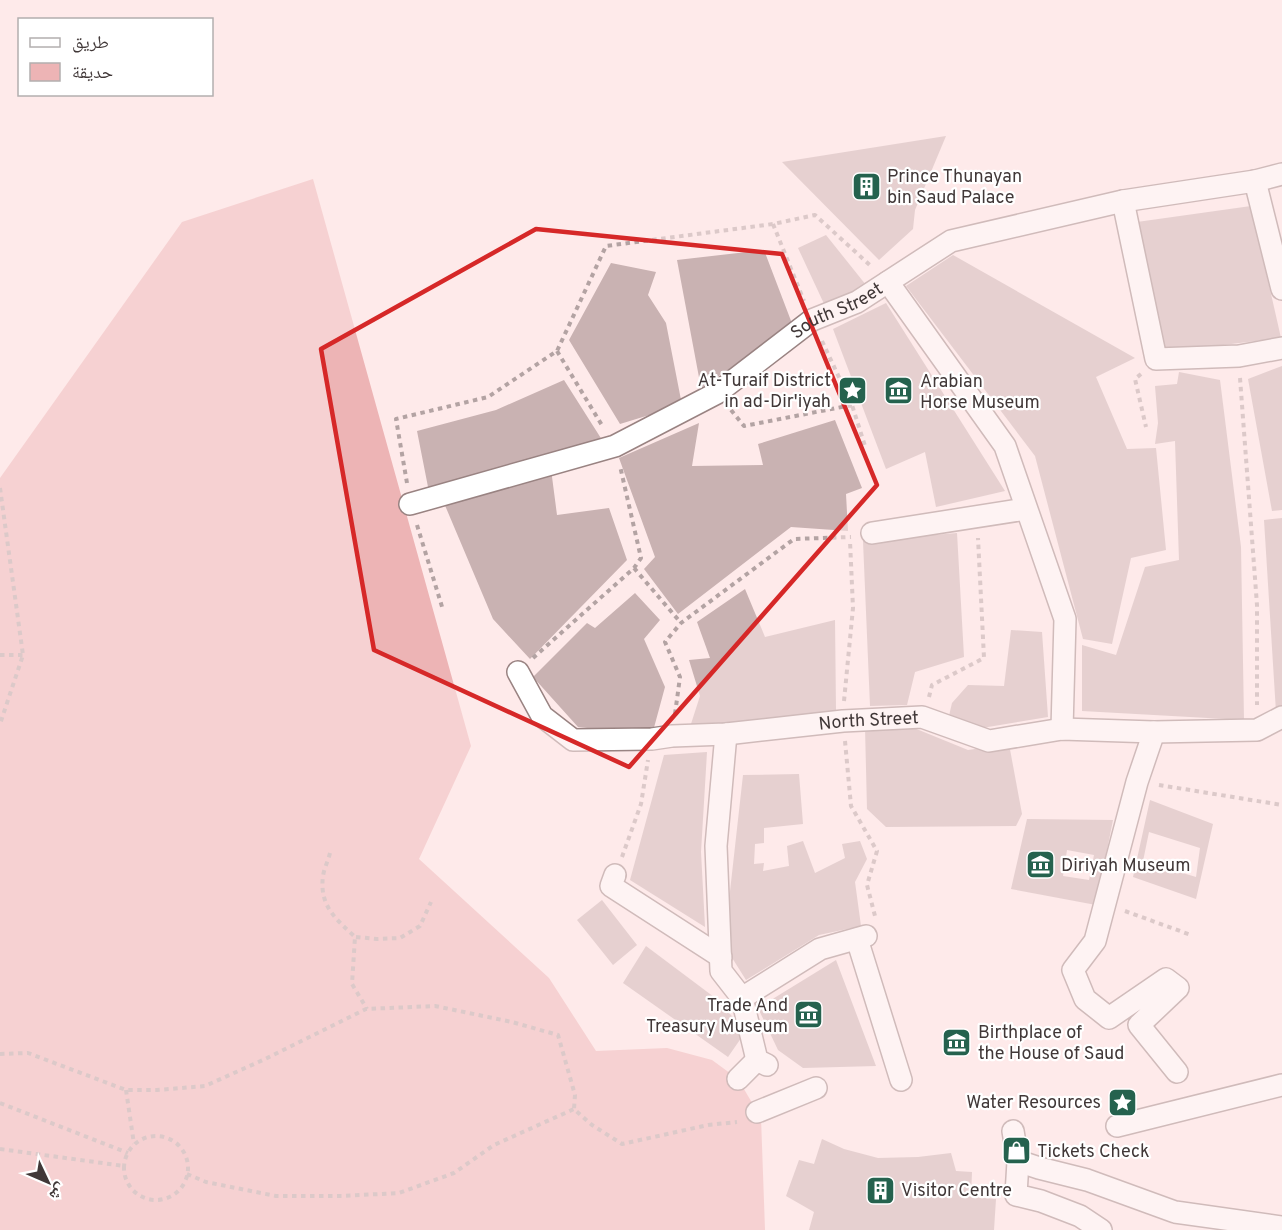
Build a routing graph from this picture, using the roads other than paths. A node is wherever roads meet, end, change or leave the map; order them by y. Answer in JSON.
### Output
{"nodes":[{"id":1,"x":1282,"y":174,"type":"edge"},
{"id":2,"x":1255,"y":181,"type":"junction"},
{"id":3,"x":1123,"y":201,"type":"junction"},
{"id":4,"x":888,"y":282,"type":"junction"},
{"id":5,"x":1282,"y":289,"type":"edge"},
{"id":6,"x":1282,"y":348,"type":"edge"},
{"id":7,"x":410,"y":504,"type":"road end"},
{"id":8,"x":1026,"y":509,"type":"junction"},
{"id":9,"x":872,"y":533,"type":"road end"},
{"id":10,"x":518,"y":672,"type":"road end"},
{"id":11,"x":1282,"y":717,"type":"edge"},
{"id":12,"x":1062,"y":729,"type":"junction"},
{"id":13,"x":1154,"y":732,"type":"junction"},
{"id":14,"x":726,"y":734,"type":"junction"},
{"id":15,"x":615,"y":876,"type":"road end"},
{"id":16,"x":721,"y":957,"type":"junction"},
{"id":17,"x":742,"y":998,"type":"junction"},
{"id":18,"x":1177,"y":1072,"type":"dead end"},
{"id":19,"x":738,"y":1079,"type":"dead end"},
{"id":20,"x":901,"y":1080,"type":"dead end"},
{"id":21,"x":1282,"y":1085,"type":"edge"},
{"id":22,"x":816,"y":1088,"type":"dead end"},
{"id":23,"x":758,"y":1112,"type":"road end"},
{"id":24,"x":1117,"y":1126,"type":"dead end"},
{"id":25,"x":1013,"y":1131,"type":"dead end"},
{"id":26,"x":1018,"y":1161,"type":"junction"},
{"id":27,"x":1282,"y":1227,"type":"edge"},
{"id":28,"x":1101,"y":1230,"type":"edge"}],
"edges":[{"from":1,"to":2,"type":"street","name":"South Street"},
{"from":2,"to":3,"type":"street","name":"South Street"},
{"from":2,"to":5,"type":"street"},
{"from":3,"to":4,"type":"street","name":"South Street"},
{"from":3,"to":6,"type":"street"},
{"from":4,"to":7,"type":"street","name":"South Street"},
{"from":4,"to":8,"type":"street"},
{"from":8,"to":9,"type":"street"},
{"from":8,"to":12,"type":"street"},
{"from":10,"to":14,"type":"street","name":"North Street"},
{"from":11,"to":13,"type":"street","name":"North Street"},
{"from":12,"to":13,"type":"street","name":"North Street"},
{"from":12,"to":14,"type":"street","name":"North Street"},
{"from":13,"to":18,"type":"street"},
{"from":14,"to":16,"type":"street"},
{"from":15,"to":16,"type":"street"},
{"from":16,"to":17,"type":"street"},
{"from":17,"to":19,"type":"street"},
{"from":17,"to":20,"type":"street"},
{"from":21,"to":24,"type":"street"},
{"from":22,"to":23,"type":"street"},
{"from":25,"to":26,"type":"street"},
{"from":26,"to":27,"type":"street"},
{"from":26,"to":28,"type":"street"}]}
